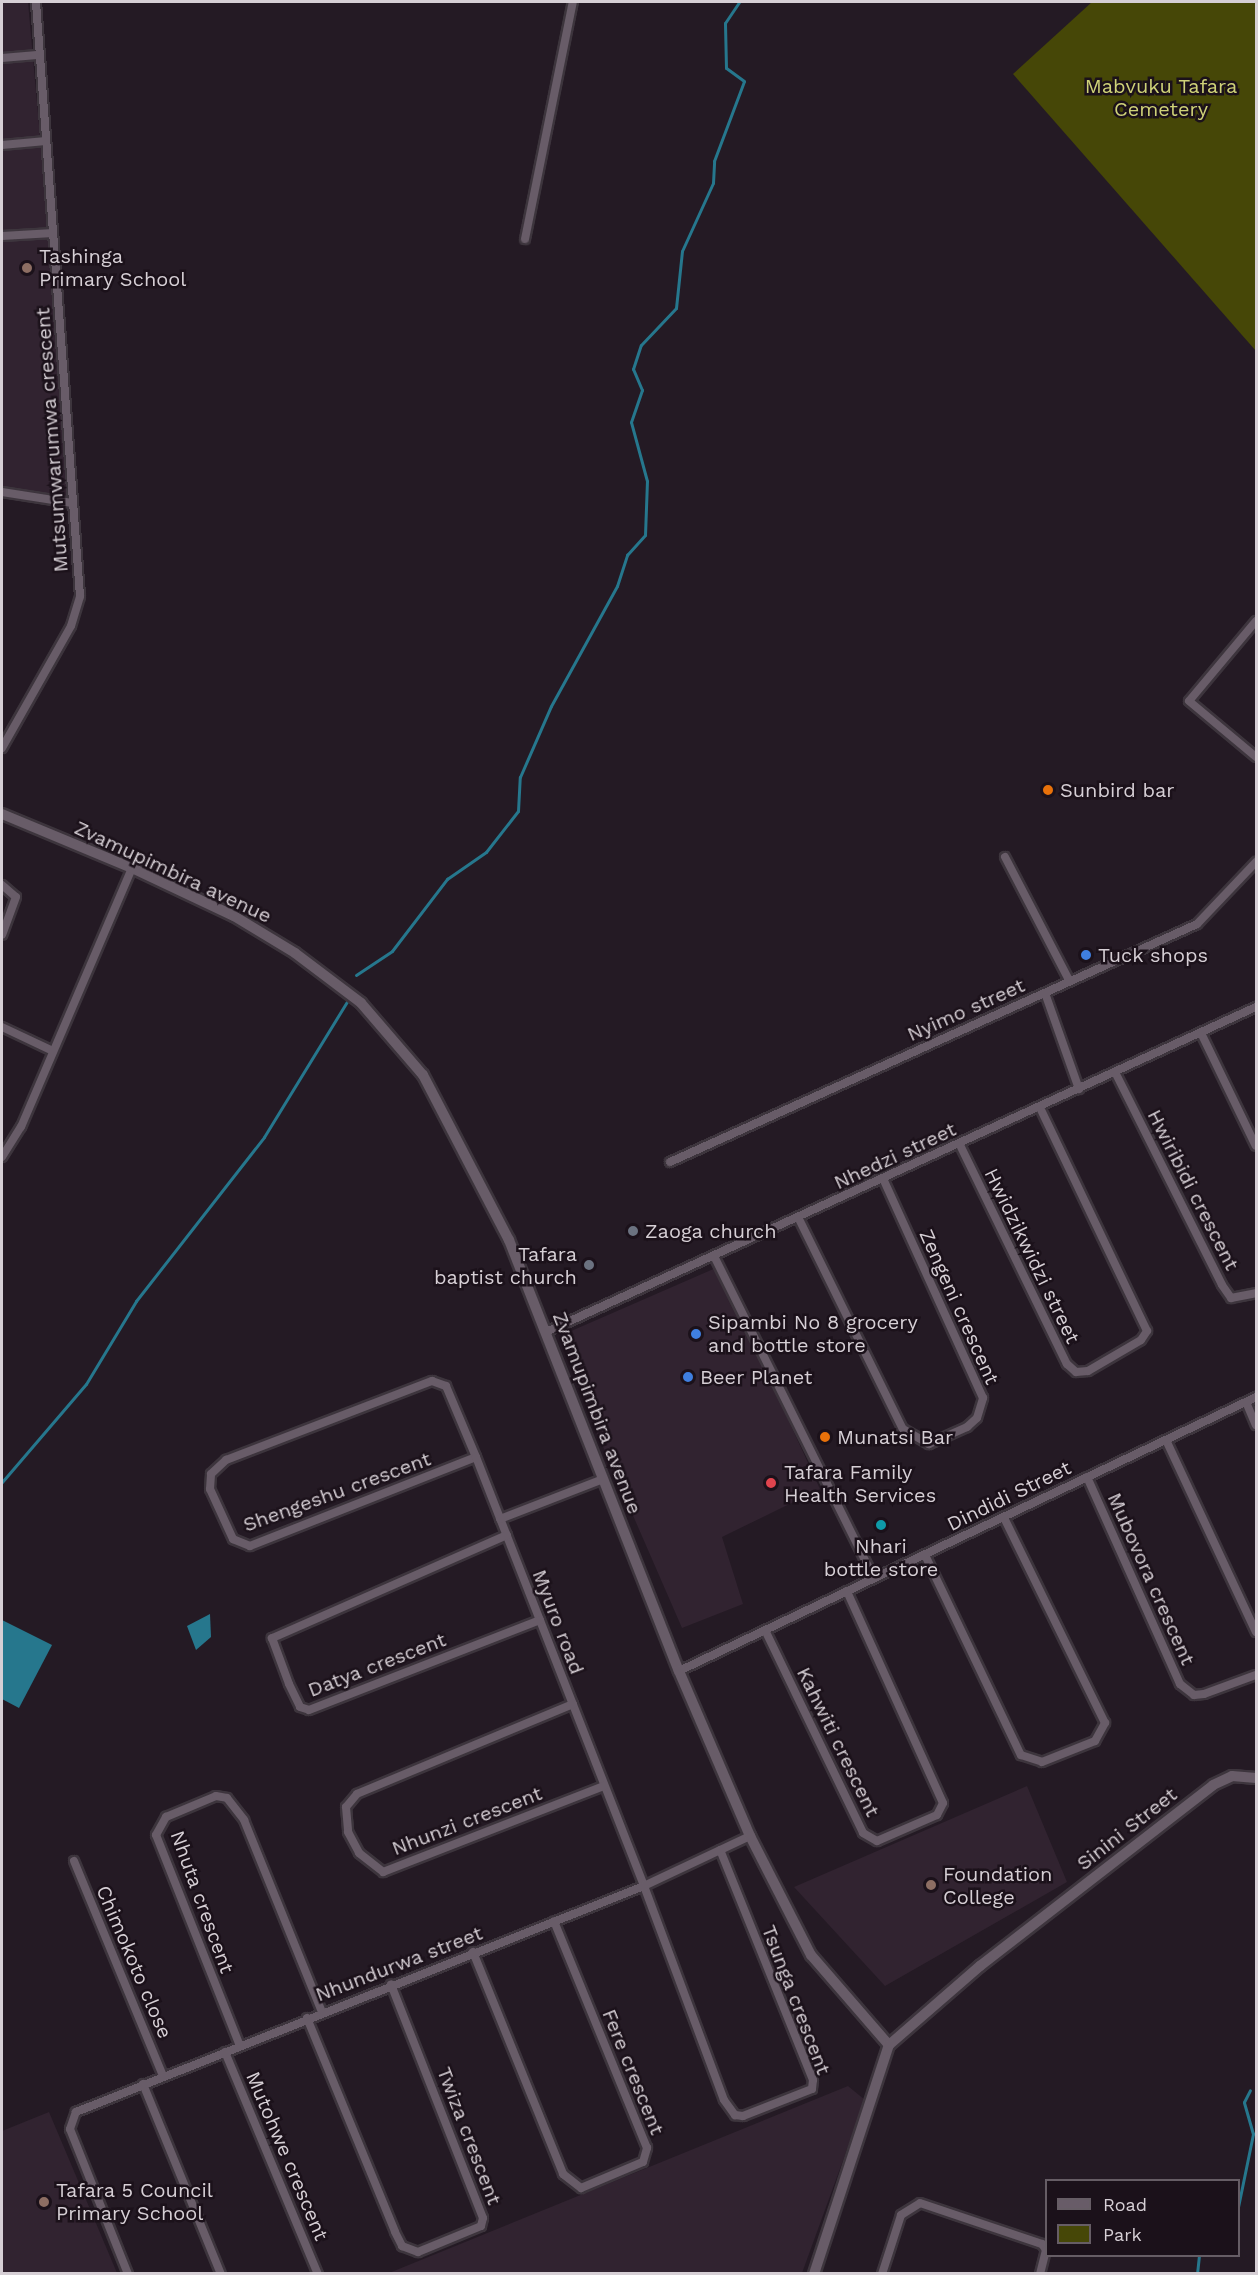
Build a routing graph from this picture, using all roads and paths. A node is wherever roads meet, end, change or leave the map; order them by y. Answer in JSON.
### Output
{"nodes":[{"id":1,"x":36,"y":2,"type":"edge"},
{"id":2,"x":573,"y":2,"type":"edge"},
{"id":3,"x":40,"y":55,"type":"junction"},
{"id":4,"x":2,"y":58,"type":"edge"},
{"id":5,"x":46,"y":141,"type":"junction"},
{"id":6,"x":2,"y":145,"type":"edge"},
{"id":7,"x":53,"y":233,"type":"junction"},
{"id":8,"x":2,"y":236,"type":"edge"},
{"id":9,"x":525,"y":239,"type":"dead end"},
{"id":10,"x":2,"y":492,"type":"edge"},
{"id":11,"x":72,"y":503,"type":"junction"},
{"id":12,"x":1257,"y":621,"type":"edge"},
{"id":13,"x":2,"y":748,"type":"edge"},
{"id":14,"x":1256,"y":754,"type":"edge"},
{"id":15,"x":2,"y":814,"type":"edge"},
{"id":16,"x":1005,"y":857,"type":"dead end"},
{"id":17,"x":1257,"y":862,"type":"edge"},
{"id":18,"x":132,"y":868,"type":"junction"},
{"id":19,"x":6,"y":887,"type":"edge"},
{"id":20,"x":2,"y":935,"type":"edge"},
{"id":21,"x":1069,"y":980,"type":"junction"},
{"id":22,"x":1045,"y":993,"type":"junction"},
{"id":23,"x":1257,"y":1007,"type":"edge"},
{"id":24,"x":2,"y":1027,"type":"edge"},
{"id":25,"x":1202,"y":1035,"type":"junction"},
{"id":26,"x":52,"y":1051,"type":"junction"},
{"id":27,"x":1115,"y":1072,"type":"junction"},
{"id":28,"x":1079,"y":1089,"type":"junction"},
{"id":29,"x":1040,"y":1108,"type":"junction"},
{"id":30,"x":960,"y":1145,"type":"junction"},
{"id":31,"x":1257,"y":1146,"type":"edge"},
{"id":32,"x":2,"y":1157,"type":"edge"},
{"id":33,"x":670,"y":1162,"type":"dead end"},
{"id":34,"x":883,"y":1179,"type":"junction"},
{"id":35,"x":799,"y":1219,"type":"junction"},
{"id":36,"x":715,"y":1258,"type":"junction"},
{"id":37,"x":1257,"y":1293,"type":"edge"},
{"id":38,"x":546,"y":1332,"type":"junction"},
{"id":39,"x":432,"y":1382,"type":"joint"},
{"id":40,"x":1257,"y":1397,"type":"edge"},
{"id":41,"x":1246,"y":1402,"type":"junction"},
{"id":42,"x":1257,"y":1425,"type":"edge"},
{"id":43,"x":1166,"y":1440,"type":"junction"},
{"id":44,"x":476,"y":1457,"type":"junction"},
{"id":45,"x":1087,"y":1477,"type":"junction"},
{"id":46,"x":603,"y":1479,"type":"junction"},
{"id":47,"x":1004,"y":1518,"type":"junction"},
{"id":48,"x":500,"y":1519,"type":"junction"},
{"id":49,"x":507,"y":1535,"type":"junction"},
{"id":50,"x":925,"y":1556,"type":"junction"},
{"id":51,"x":874,"y":1578,"type":"junction"},
{"id":52,"x":847,"y":1592,"type":"junction"},
{"id":53,"x":540,"y":1620,"type":"junction"},
{"id":54,"x":765,"y":1630,"type":"junction"},
{"id":55,"x":1257,"y":1632,"type":"edge"},
{"id":56,"x":679,"y":1671,"type":"junction"},
{"id":57,"x":1257,"y":1676,"type":"edge"},
{"id":58,"x":573,"y":1704,"type":"junction"},
{"id":59,"x":1257,"y":1778,"type":"edge"},
{"id":60,"x":604,"y":1786,"type":"junction"},
{"id":61,"x":750,"y":1836,"type":"junction"},
{"id":62,"x":720,"y":1850,"type":"junction"},
{"id":63,"x":74,"y":1861,"type":"dead end"},
{"id":64,"x":644,"y":1886,"type":"junction"},
{"id":65,"x":554,"y":1921,"type":"junction"},
{"id":66,"x":473,"y":1952,"type":"junction"},
{"id":67,"x":391,"y":1984,"type":"junction"},
{"id":68,"x":322,"y":2012,"type":"junction"},
{"id":69,"x":307,"y":2018,"type":"junction"},
{"id":70,"x":889,"y":2044,"type":"junction"},
{"id":71,"x":240,"y":2046,"type":"junction"},
{"id":72,"x":225,"y":2052,"type":"junction"},
{"id":73,"x":163,"y":2076,"type":"junction"},
{"id":74,"x":143,"y":2084,"type":"junction"},
{"id":75,"x":1045,"y":2248,"type":"edge"},
{"id":76,"x":1045,"y":2254,"type":"edge"},
{"id":77,"x":128,"y":2274,"type":"edge"},
{"id":78,"x":221,"y":2274,"type":"edge"},
{"id":79,"x":318,"y":2274,"type":"edge"},
{"id":80,"x":814,"y":2274,"type":"edge"},
{"id":81,"x":882,"y":2274,"type":"edge"},
{"id":82,"x":1040,"y":2274,"type":"edge"}],
"edges":[{"from":1,"to":3,"type":"street","name":"Mutsumwarumwa crescent"},
{"from":2,"to":9,"type":"street"},
{"from":3,"to":4,"type":"street"},
{"from":3,"to":5,"type":"street","name":"Mutsumwarumwa crescent"},
{"from":5,"to":6,"type":"street"},
{"from":5,"to":7,"type":"street","name":"Mutsumwarumwa crescent"},
{"from":7,"to":8,"type":"street"},
{"from":7,"to":11,"type":"street","name":"Mutsumwarumwa crescent"},
{"from":10,"to":11,"type":"street"},
{"from":11,"to":13,"type":"street","name":"Mutsumwarumwa crescent"},
{"from":12,"to":14,"type":"street"},
{"from":15,"to":18,"type":"street","name":"Zvamupimbira avenue"},
{"from":16,"to":21,"type":"street"},
{"from":17,"to":21,"type":"street","name":"Nyimo street"},
{"from":18,"to":26,"type":"street"},
{"from":18,"to":38,"type":"street","name":"Zvamupimbira avenue"},
{"from":19,"to":20,"type":"street"},
{"from":21,"to":22,"type":"street","name":"Nyimo street"},
{"from":22,"to":28,"type":"street"},
{"from":22,"to":33,"type":"street","name":"Nyimo street"},
{"from":23,"to":25,"type":"street","name":"Nhedzi street"},
{"from":24,"to":26,"type":"street"},
{"from":25,"to":27,"type":"street","name":"Nhedzi street"},
{"from":25,"to":31,"type":"street"},
{"from":26,"to":32,"type":"street"},
{"from":27,"to":28,"type":"street","name":"Nhedzi street"},
{"from":27,"to":37,"type":"street","name":"Hwiribidi crescent"},
{"from":28,"to":29,"type":"street","name":"Nhedzi street"},
{"from":29,"to":30,"type":"street","name":"Nhedzi street"},
{"from":29,"to":30,"type":"street","name":"Hwidzikwidzi street"},
{"from":30,"to":34,"type":"street","name":"Nhedzi street"},
{"from":34,"to":35,"type":"street","name":"Nhedzi street"},
{"from":34,"to":35,"type":"street","name":"Zengeni crescent"},
{"from":35,"to":36,"type":"street","name":"Nhedzi street"},
{"from":36,"to":38,"type":"street","name":"Nhedzi street"},
{"from":36,"to":51,"type":"street"},
{"from":38,"to":46,"type":"street","name":"Zvamupimbira avenue"},
{"from":39,"to":44,"type":"street","name":"Myuro road"},
{"from":39,"to":44,"type":"street","name":"Shengeshu crescent"},
{"from":40,"to":41,"type":"street","name":"Dindidi Street"},
{"from":41,"to":42,"type":"street"},
{"from":41,"to":43,"type":"street","name":"Dindidi Street"},
{"from":43,"to":45,"type":"street","name":"Dindidi Street"},
{"from":43,"to":55,"type":"street"},
{"from":44,"to":48,"type":"street","name":"Myuro road"},
{"from":45,"to":47,"type":"street","name":"Dindidi Street"},
{"from":45,"to":57,"type":"street","name":"Mubovora crescent"},
{"from":46,"to":48,"type":"street"},
{"from":46,"to":56,"type":"street","name":"Zvamupimbira avenue"},
{"from":47,"to":50,"type":"street","name":"Dindidi Street"},
{"from":47,"to":50,"type":"street"},
{"from":48,"to":49,"type":"street","name":"Myuro road"},
{"from":49,"to":53,"type":"street","name":"Myuro road"},
{"from":49,"to":53,"type":"street","name":"Datya crescent"},
{"from":50,"to":51,"type":"street","name":"Dindidi Street"},
{"from":51,"to":52,"type":"street","name":"Dindidi Street"},
{"from":52,"to":54,"type":"street","name":"Dindidi Street"},
{"from":52,"to":54,"type":"street","name":"Kahwiti crescent"},
{"from":53,"to":58,"type":"street","name":"Myuro road"},
{"from":54,"to":56,"type":"street","name":"Dindidi Street"},
{"from":56,"to":61,"type":"street","name":"Zvamupimbira avenue"},
{"from":58,"to":60,"type":"street","name":"Myuro road"},
{"from":58,"to":60,"type":"street","name":"Nhunzi crescent"},
{"from":59,"to":70,"type":"street","name":"Sinini Street"},
{"from":60,"to":64,"type":"street","name":"Myuro road"},
{"from":61,"to":62,"type":"street","name":"Nhundurwa street"},
{"from":61,"to":70,"type":"street","name":"Zvamupimbira avenue"},
{"from":62,"to":64,"type":"street","name":"Nhundurwa street"},
{"from":62,"to":64,"type":"street","name":"Tsunga crescent"},
{"from":63,"to":73,"type":"street","name":"Chimokoto close"},
{"from":64,"to":65,"type":"street","name":"Nhundurwa street"},
{"from":65,"to":66,"type":"street","name":"Nhundurwa street"},
{"from":65,"to":66,"type":"street","name":"Fere crescent"},
{"from":66,"to":67,"type":"street","name":"Nhundurwa street"},
{"from":67,"to":68,"type":"street","name":"Nhundurwa street"},
{"from":67,"to":69,"type":"street","name":"Twiza crescent"},
{"from":68,"to":69,"type":"street","name":"Nhundurwa street"},
{"from":68,"to":71,"type":"street","name":"Nhuta crescent"},
{"from":69,"to":71,"type":"street","name":"Nhundurwa street"},
{"from":70,"to":80,"type":"street"},
{"from":71,"to":72,"type":"street","name":"Nhundurwa street"},
{"from":72,"to":73,"type":"street","name":"Nhundurwa street"},
{"from":72,"to":79,"type":"street","name":"Mutohwe crescent"},
{"from":73,"to":74,"type":"street","name":"Nhundurwa street"},
{"from":74,"to":77,"type":"street","name":"Nhundurwa street"},
{"from":74,"to":78,"type":"street"},
{"from":75,"to":81,"type":"street"},
{"from":76,"to":82,"type":"street"}]}
